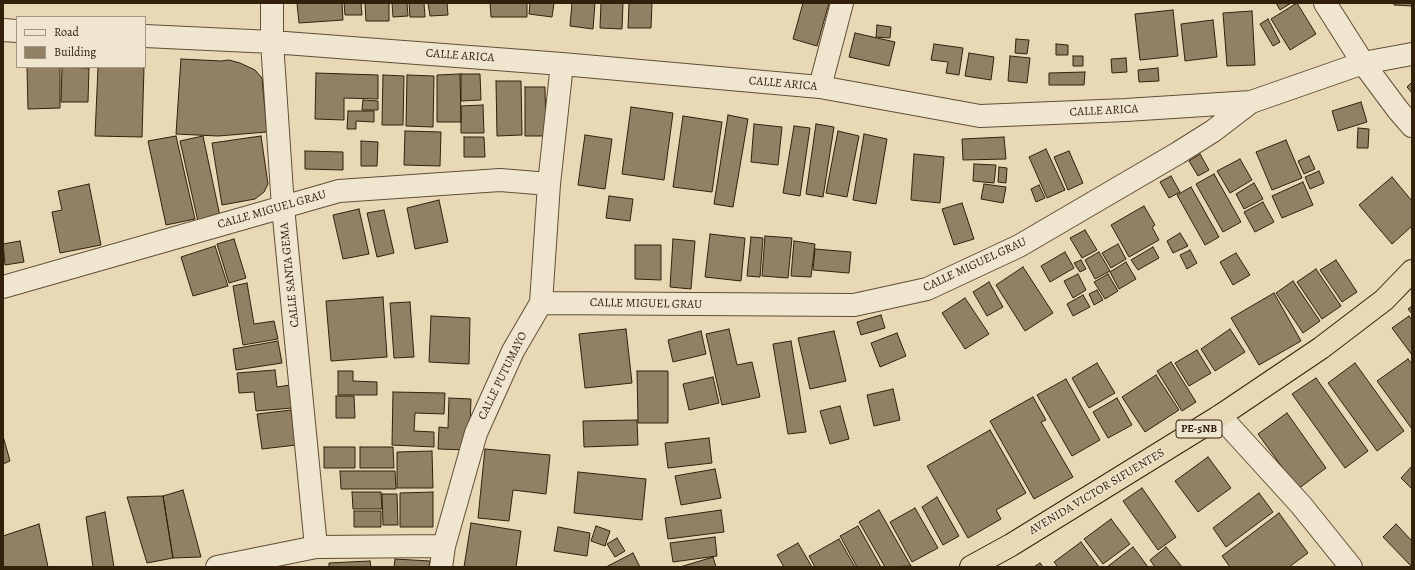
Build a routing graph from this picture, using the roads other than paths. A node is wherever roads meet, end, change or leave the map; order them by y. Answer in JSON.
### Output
{"nodes":[{"id":1,"x":272,"y":3,"type":"edge"},
{"id":2,"x":842,"y":3,"type":"edge"},
{"id":3,"x":1325,"y":3,"type":"edge"},
{"id":4,"x":3,"y":30,"type":"edge"},
{"id":5,"x":16,"y":31,"type":"edge"},
{"id":6,"x":146,"y":36,"type":"edge"},
{"id":7,"x":272,"y":42,"type":"junction"},
{"id":8,"x":1412,"y":54,"type":"edge"},
{"id":9,"x":1363,"y":63,"type":"junction"},
{"id":10,"x":562,"y":64,"type":"junction"},
{"id":11,"x":820,"y":87,"type":"junction"},
{"id":12,"x":1251,"y":102,"type":"junction"},
{"id":13,"x":1412,"y":126,"type":"edge"},
{"id":14,"x":549,"y":184,"type":"junction"},
{"id":15,"x":283,"y":207,"type":"junction"},
{"id":16,"x":1412,"y":271,"type":"edge"},
{"id":17,"x":3,"y":287,"type":"edge"},
{"id":18,"x":541,"y":303,"type":"junction"},
{"id":19,"x":1220,"y":416,"type":"junction"},
{"id":20,"x":316,"y":547,"type":"junction"},
{"id":21,"x":442,"y":557,"type":"edge"},
{"id":22,"x":217,"y":567,"type":"edge"},
{"id":23,"x":971,"y":567,"type":"edge"},
{"id":24,"x":1351,"y":567,"type":"edge"}],
"edges":[{"from":1,"to":7,"type":"street","name":"CALLE SANTA GEMA"},
{"from":2,"to":11,"type":"street"},
{"from":3,"to":9,"type":"street"},
{"from":4,"to":5,"type":"street"},
{"from":6,"to":7,"type":"street","name":"CALLE ARICA"},
{"from":7,"to":10,"type":"street","name":"CALLE ARICA"},
{"from":7,"to":15,"type":"street","name":"CALLE SANTA GEMA"},
{"from":8,"to":9,"type":"street","name":"CALLE ARICA"},
{"from":9,"to":12,"type":"street","name":"CALLE ARICA"},
{"from":9,"to":13,"type":"street"},
{"from":10,"to":11,"type":"street","name":"CALLE ARICA"},
{"from":10,"to":14,"type":"street","name":"CALLE PUTUMAYO"},
{"from":11,"to":12,"type":"street","name":"CALLE ARICA"},
{"from":12,"to":18,"type":"street","name":"CALLE MIGUEL GRAU"},
{"from":14,"to":15,"type":"street","name":"CALLE MIGUEL GRAU"},
{"from":14,"to":18,"type":"street","name":"CALLE PUTUMAYO"},
{"from":15,"to":17,"type":"street","name":"CALLE MIGUEL GRAU"},
{"from":15,"to":20,"type":"street","name":"CALLE SANTA GEMA"},
{"from":16,"to":19,"type":"highway","name":"AVENIDA VICTOR SIFUENTES","number":"PE-5NB"},
{"from":18,"to":21,"type":"street","name":"CALLE PUTUMAYO"},
{"from":19,"to":23,"type":"highway","name":"AVENIDA VICTOR SIFUENTES","number":"PE-5NB"},
{"from":19,"to":24,"type":"street"},
{"from":20,"to":21,"type":"street"},
{"from":20,"to":22,"type":"street"}]}
